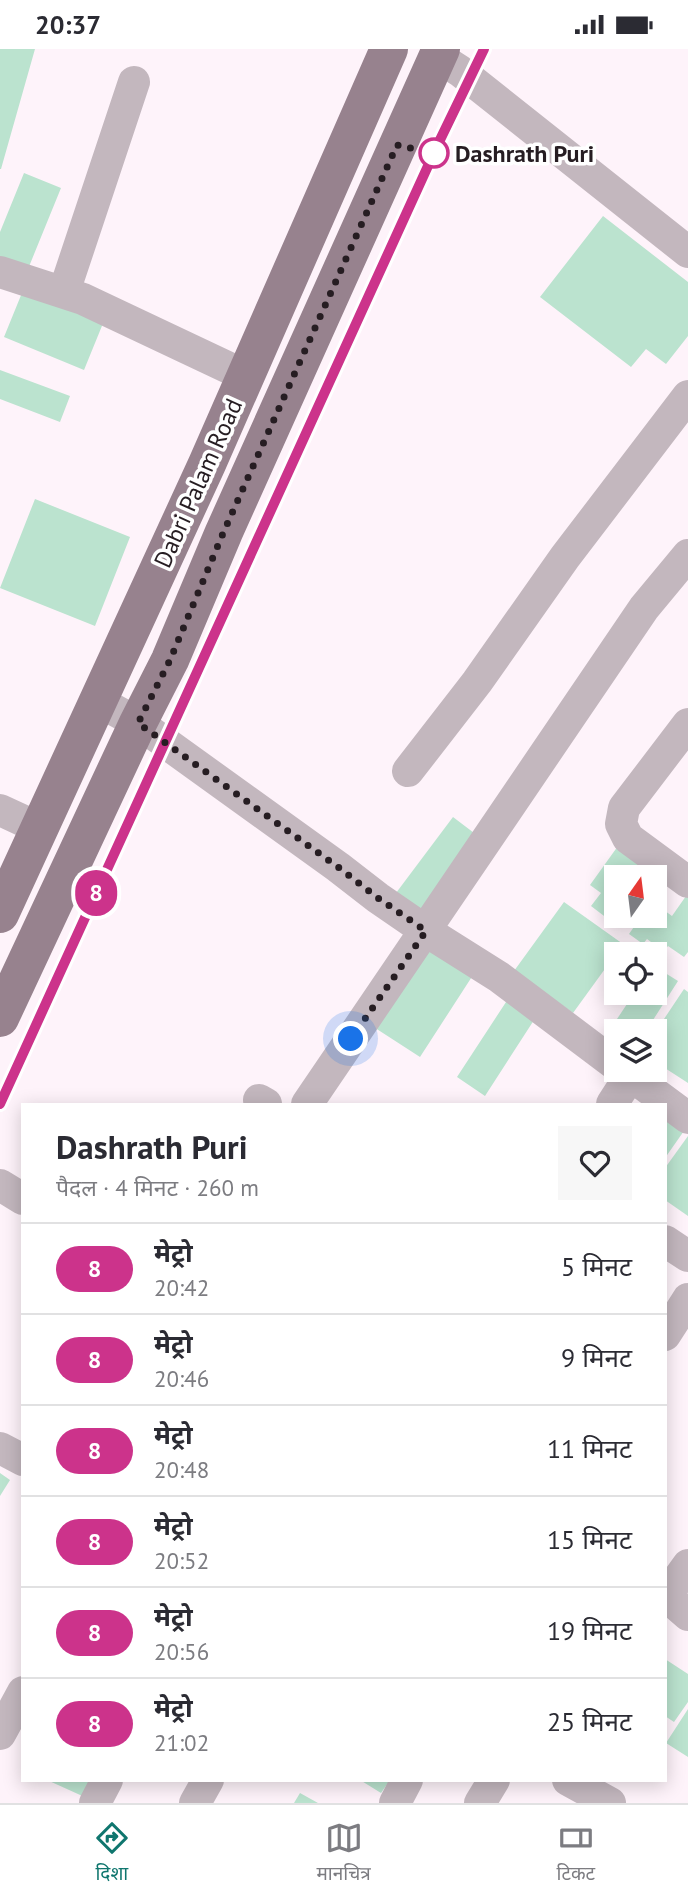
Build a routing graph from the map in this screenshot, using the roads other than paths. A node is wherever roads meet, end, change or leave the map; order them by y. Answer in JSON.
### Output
{"nodes":[{"id":1,"x":389,"y":49,"type":"edge"},
{"id":2,"x":439,"y":53,"type":"edge"},
{"id":3,"x":134,"y":82,"type":"dead end"},
{"id":4,"x":688,"y":252,"type":"edge"},
{"id":5,"x":0,"y":272,"type":"edge"},
{"id":6,"x":64,"y":292,"type":"junction"},
{"id":7,"x":246,"y":376,"type":"junction"},
{"id":8,"x":688,"y":395,"type":"edge"},
{"id":9,"x":688,"y":555,"type":"edge"},
{"id":10,"x":98,"y":701,"type":"junction"},
{"id":11,"x":138,"y":723,"type":"junction"},
{"id":12,"x":688,"y":725,"type":"edge"},
{"id":13,"x":408,"y":771,"type":"dead end"},
{"id":14,"x":0,"y":810,"type":"edge"},
{"id":15,"x":40,"y":828,"type":"junction"},
{"id":16,"x":688,"y":882,"type":"edge"},
{"id":17,"x":0,"y":914,"type":"edge"},
{"id":18,"x":426,"y":931,"type":"junction"},
{"id":19,"x":0,"y":1018,"type":"edge"},
{"id":20,"x":604,"y":1056,"type":"edge"},
{"id":21,"x":619,"y":1082,"type":"edge"},
{"id":22,"x":639,"y":1082,"type":"edge"},
{"id":23,"x":308,"y":1103,"type":"edge"},
{"id":24,"x":612,"y":1103,"type":"edge"},
{"id":25,"x":688,"y":1118,"type":"edge"},
{"id":26,"x":0,"y":1185,"type":"edge"},
{"id":27,"x":21,"y":1198,"type":"edge"},
{"id":28,"x":667,"y":1242,"type":"edge"},
{"id":29,"x":688,"y":1256,"type":"edge"},
{"id":30,"x":688,"y":1299,"type":"edge"},
{"id":31,"x":667,"y":1332,"type":"edge"},
{"id":32,"x":0,"y":1448,"type":"edge"},
{"id":33,"x":21,"y":1460,"type":"edge"},
{"id":34,"x":688,"y":1565,"type":"edge"},
{"id":35,"x":671,"y":1601,"type":"edge"},
{"id":36,"x":21,"y":1696,"type":"edge"},
{"id":37,"x":0,"y":1734,"type":"edge"},
{"id":38,"x":106,"y":1782,"type":"edge"},
{"id":39,"x":207,"y":1782,"type":"edge"},
{"id":40,"x":406,"y":1782,"type":"edge"},
{"id":41,"x":493,"y":1782,"type":"edge"},
{"id":42,"x":572,"y":1782,"type":"edge"},
{"id":43,"x":95,"y":1803,"type":"edge"},
{"id":44,"x":195,"y":1803,"type":"edge"},
{"id":45,"x":395,"y":1803,"type":"edge"},
{"id":46,"x":480,"y":1803,"type":"edge"},
{"id":47,"x":610,"y":1803,"type":"edge"}],
"edges":[{"from":1,"to":7,"type":"main road","name":"Dabri Palam Road"},
{"from":2,"to":4,"type":"street"},
{"from":2,"to":11,"type":"main road","name":"Dabri Palam Road"},
{"from":3,"to":6,"type":"street"},
{"from":5,"to":6,"type":"street"},
{"from":6,"to":7,"type":"street"},
{"from":7,"to":10,"type":"main road","name":"Dabri Palam Road"},
{"from":8,"to":13,"type":"street"},
{"from":9,"to":18,"type":"street"},
{"from":10,"to":11,"type":"street"},
{"from":10,"to":15,"type":"main road","name":"Dabri Palam Road"},
{"from":11,"to":18,"type":"street"},
{"from":11,"to":19,"type":"main road","name":"Dabri Palam Road"},
{"from":12,"to":16,"type":"street"},
{"from":14,"to":15,"type":"street"},
{"from":15,"to":17,"type":"main road","name":"Dabri Palam Road"},
{"from":18,"to":20,"type":"street"},
{"from":18,"to":23,"type":"street"},
{"from":21,"to":24,"type":"street"},
{"from":22,"to":25,"type":"street"},
{"from":26,"to":27,"type":"street"},
{"from":28,"to":29,"type":"street"},
{"from":30,"to":31,"type":"street"},
{"from":32,"to":33,"type":"street"},
{"from":34,"to":35,"type":"street"},
{"from":36,"to":37,"type":"street"},
{"from":38,"to":43,"type":"street"},
{"from":39,"to":44,"type":"street"},
{"from":40,"to":45,"type":"street"},
{"from":41,"to":46,"type":"street"},
{"from":42,"to":47,"type":"street"}]}
